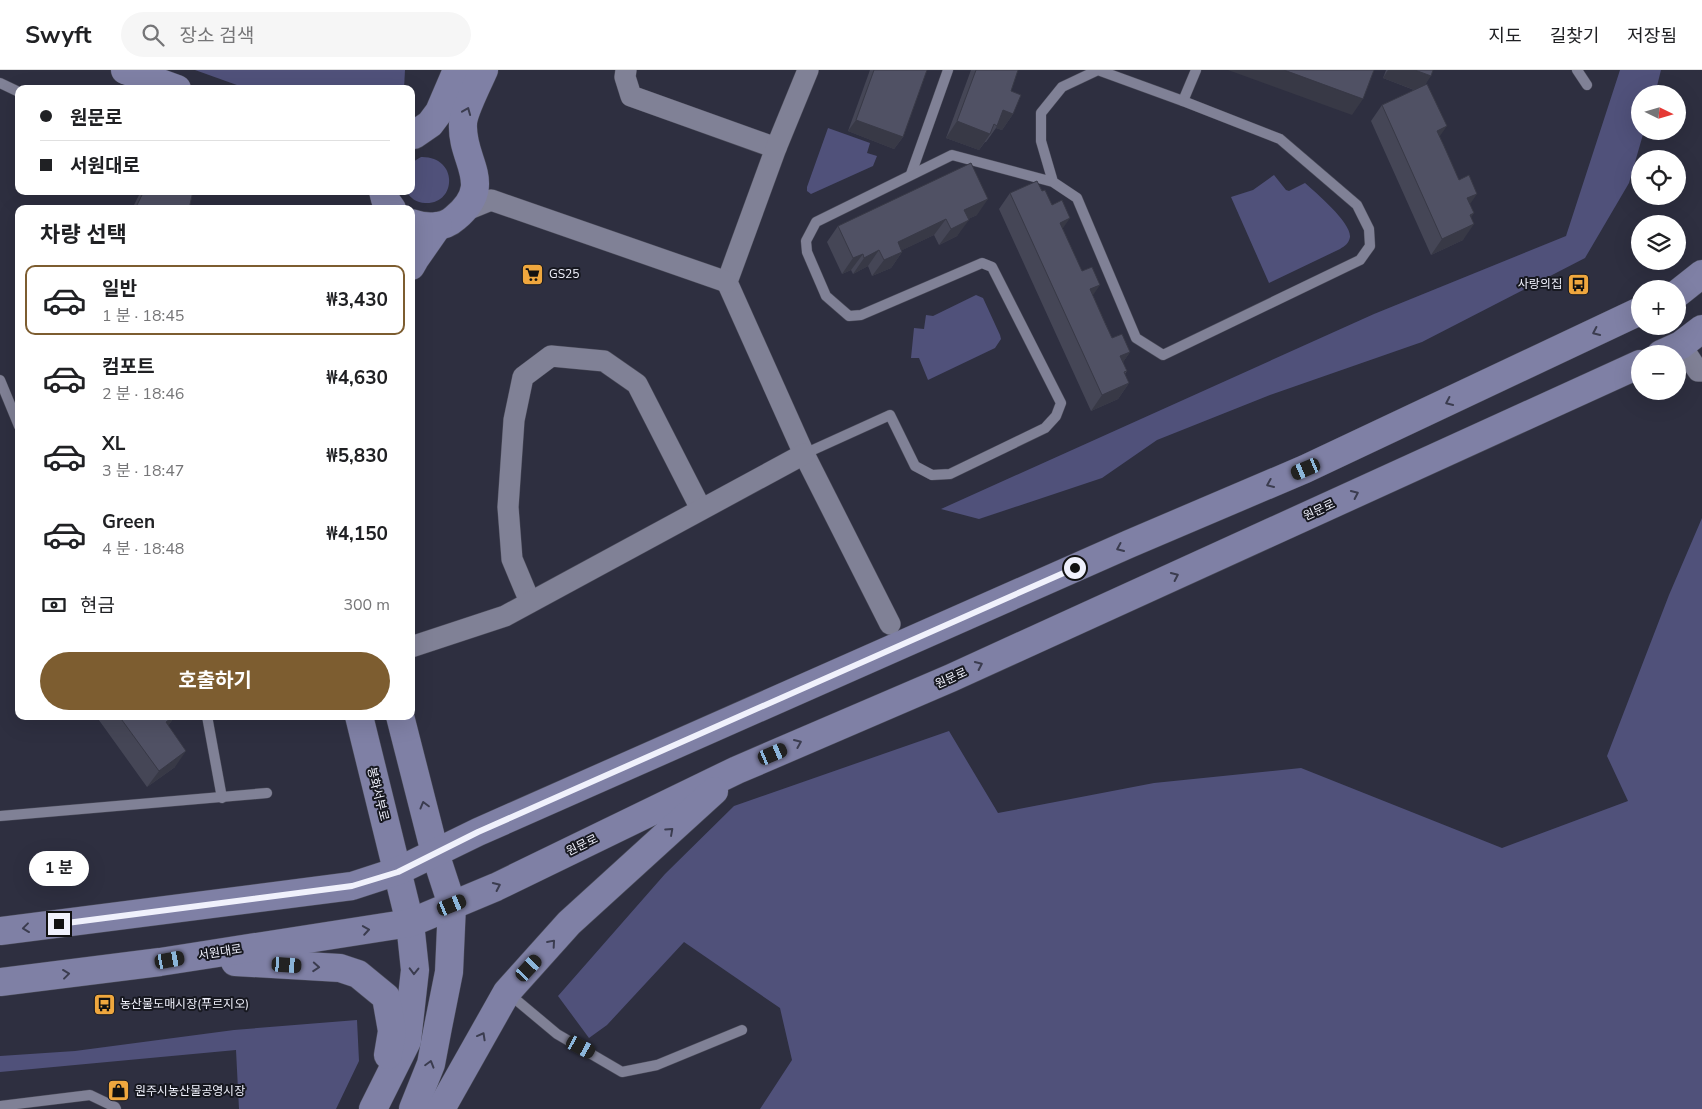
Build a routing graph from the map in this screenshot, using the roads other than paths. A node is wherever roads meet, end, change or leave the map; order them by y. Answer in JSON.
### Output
{"nodes":[{"id":1,"x":126,"y":70,"type":"edge"},
{"id":2,"x":457,"y":70,"type":"edge"},
{"id":3,"x":484,"y":70,"type":"edge"},
{"id":4,"x":626,"y":70,"type":"edge"},
{"id":5,"x":808,"y":70,"type":"edge"},
{"id":6,"x":948,"y":70,"type":"edge"},
{"id":7,"x":1196,"y":70,"type":"edge"},
{"id":8,"x":1577,"y":70,"type":"edge"},
{"id":9,"x":0,"y":83,"type":"edge"},
{"id":10,"x":166,"y":85,"type":"edge"},
{"id":11,"x":1587,"y":85,"type":"dead end"},
{"id":12,"x":15,"y":90,"type":"edge"},
{"id":13,"x":1184,"y":100,"type":"junction"},
{"id":14,"x":415,"y":133,"type":"edge"},
{"id":15,"x":415,"y":134,"type":"edge"},
{"id":16,"x":776,"y":148,"type":"junction"},
{"id":17,"x":471,"y":160,"type":"junction"},
{"id":18,"x":911,"y":174,"type":"junction"},
{"id":19,"x":1054,"y":182,"type":"junction"},
{"id":20,"x":491,"y":200,"type":"junction"},
{"id":21,"x":464,"y":211,"type":"junction"},
{"id":22,"x":424,"y":225,"type":"edge"},
{"id":23,"x":415,"y":256,"type":"edge"},
{"id":24,"x":1702,"y":274,"type":"edge"},
{"id":25,"x":727,"y":282,"type":"junction"},
{"id":26,"x":1686,"y":287,"type":"edge"},
{"id":27,"x":1631,"y":315,"type":"edge"},
{"id":28,"x":1681,"y":343,"type":"edge"},
{"id":29,"x":1631,"y":368,"type":"edge"},
{"id":30,"x":1702,"y":371,"type":"edge"},
{"id":31,"x":0,"y":380,"type":"edge"},
{"id":32,"x":15,"y":416,"type":"edge"},
{"id":33,"x":804,"y":454,"type":"junction"},
{"id":34,"x":702,"y":509,"type":"junction"},
{"id":35,"x":530,"y":602,"type":"junction"},
{"id":36,"x":890,"y":624,"type":"dead end"},
{"id":37,"x":415,"y":646,"type":"edge"},
{"id":38,"x":208,"y":720,"type":"edge"},
{"id":39,"x":360,"y":720,"type":"edge"},
{"id":40,"x":401,"y":720,"type":"edge"},
{"id":41,"x":738,"y":770,"type":"junction"},
{"id":42,"x":267,"y":794,"type":"dead end"},
{"id":43,"x":222,"y":798,"type":"junction"},
{"id":44,"x":0,"y":816,"type":"edge"},
{"id":45,"x":436,"y":853,"type":"junction"},
{"id":46,"x":398,"y":872,"type":"junction"},
{"id":47,"x":452,"y":905,"type":"junction"},
{"id":48,"x":410,"y":923,"type":"junction"},
{"id":49,"x":0,"y":931,"type":"edge"},
{"id":50,"x":180,"y":958,"type":"junction"},
{"id":51,"x":0,"y":982,"type":"edge"},
{"id":52,"x":507,"y":992,"type":"junction"},
{"id":53,"x":742,"y":1030,"type":"dead end"},
{"id":54,"x":0,"y":1106,"type":"edge"},
{"id":55,"x":375,"y":1106,"type":"edge"},
{"id":56,"x":116,"y":1109,"type":"edge"},
{"id":57,"x":413,"y":1109,"type":"edge"},
{"id":58,"x":441,"y":1109,"type":"edge"}],
"edges":[{"from":1,"to":10,"type":"main road"},
{"from":2,"to":14,"type":"main road"},
{"from":17,"to":3,"type":"main road","one_way":true},
{"from":4,"to":16,"type":"street"},
{"from":5,"to":16,"type":"street"},
{"from":6,"to":18,"type":"lane"},
{"from":7,"to":13,"type":"lane"},
{"from":8,"to":11,"type":"lane"},
{"from":9,"to":12,"type":"lane"},
{"from":13,"to":19,"type":"lane"},
{"from":13,"to":19,"type":"lane"},
{"from":15,"to":17,"type":"main road"},
{"from":16,"to":25,"type":"street"},
{"from":17,"to":20,"type":"street"},
{"from":17,"to":21,"type":"main road"},
{"from":18,"to":19,"type":"lane"},
{"from":18,"to":33,"type":"lane"},
{"from":20,"to":21,"type":"street"},
{"from":20,"to":25,"type":"street"},
{"from":21,"to":22,"type":"main road"},
{"from":22,"to":23,"type":"main road"},
{"from":24,"to":26,"type":"main road"},
{"from":25,"to":33,"type":"street"},
{"from":27,"to":45,"type":"main road","one_way":true},
{"from":28,"to":30,"type":"street"},
{"from":41,"to":29,"type":"main road","name":"원문로","one_way":true},
{"from":31,"to":32,"type":"lane"},
{"from":33,"to":34,"type":"street"},
{"from":33,"to":36,"type":"street"},
{"from":34,"to":35,"type":"street"},
{"from":34,"to":35,"type":"street"},
{"from":35,"to":37,"type":"street"},
{"from":38,"to":43,"type":"lane"},
{"from":39,"to":46,"type":"main road","name":"봉화서부로"},
{"from":45,"to":40,"type":"main road","one_way":true},
{"from":47,"to":41,"type":"main road","name":"원문로","one_way":true},
{"from":52,"to":41,"type":"main road","one_way":true},
{"from":42,"to":43,"type":"lane"},
{"from":43,"to":44,"type":"lane"},
{"from":45,"to":46,"type":"main road"},
{"from":45,"to":47,"type":"main road"},
{"from":46,"to":48,"type":"main road","name":"봉화서부로"},
{"from":46,"to":49,"type":"main road","one_way":true},
{"from":47,"to":48,"type":"main road","name":"원문로"},
{"from":57,"to":47,"type":"main road","one_way":true},
{"from":50,"to":48,"type":"main road","name":"서원대로","one_way":true},
{"from":48,"to":55,"type":"main road","one_way":true},
{"from":51,"to":50,"type":"main road","name":"서원대로","one_way":true},
{"from":50,"to":55,"type":"main road","one_way":true},
{"from":52,"to":53,"type":"lane"},
{"from":58,"to":52,"type":"main road","one_way":true},
{"from":54,"to":56,"type":"lane"}]}
